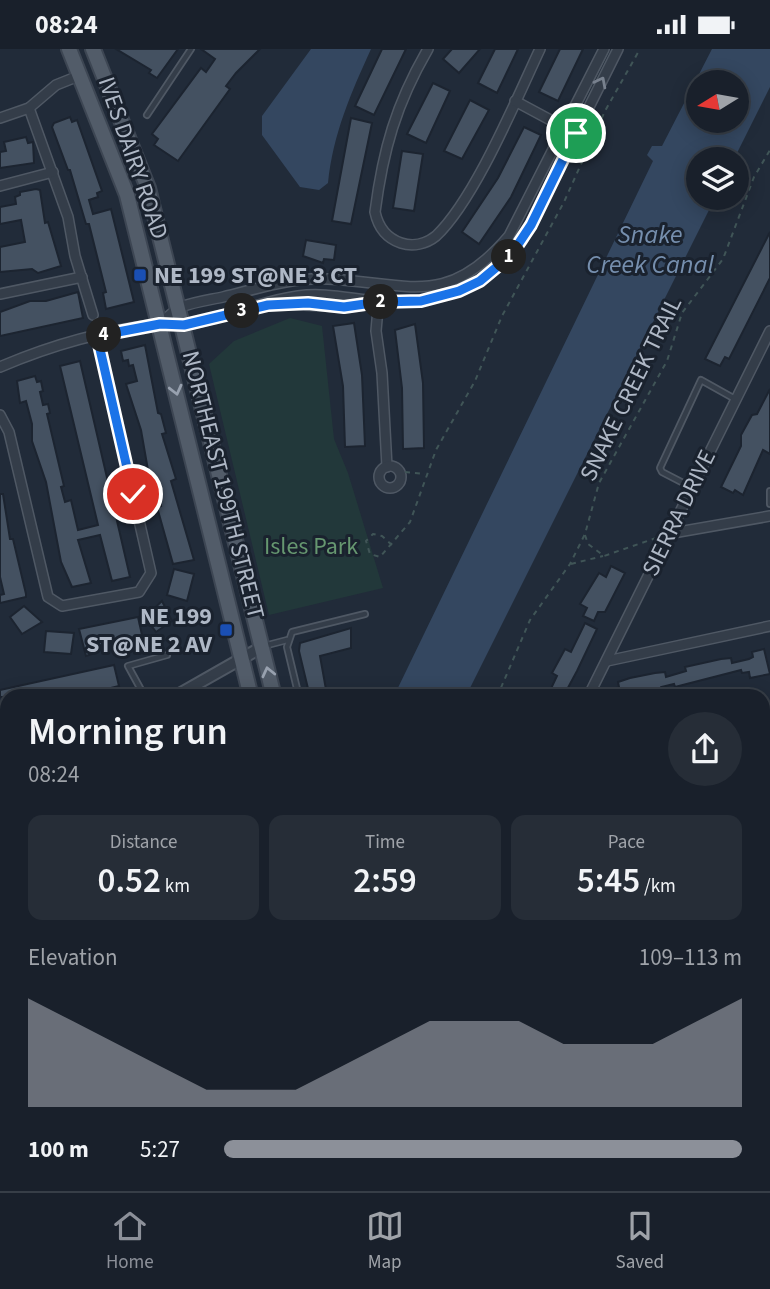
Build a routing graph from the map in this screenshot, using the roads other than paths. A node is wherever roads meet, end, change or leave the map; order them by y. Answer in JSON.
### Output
{"nodes":[{"id":1,"x":69,"y":49,"type":"edge"},
{"id":2,"x":93,"y":49,"type":"edge"},
{"id":3,"x":428,"y":49,"type":"edge"},
{"id":4,"x":540,"y":49,"type":"edge"},
{"id":5,"x":604,"y":49,"type":"edge"},
{"id":6,"x":618,"y":49,"type":"edge"},
{"id":7,"x":190,"y":50,"type":"edge"},
{"id":8,"x":81,"y":75,"type":"junction"},
{"id":9,"x":515,"y":101,"type":"junction"},
{"id":10,"x":29,"y":108,"type":"junction"},
{"id":11,"x":147,"y":115,"type":"dead end"},
{"id":12,"x":0,"y":118,"type":"edge"},
{"id":13,"x":565,"y":128,"type":"junction"},
{"id":14,"x":576,"y":133,"type":"junction"},
{"id":15,"x":52,"y":172,"type":"junction"},
{"id":16,"x":0,"y":186,"type":"edge"},
{"id":17,"x":82,"y":277,"type":"junction"},
{"id":18,"x":313,"y":278,"type":"junction"},
{"id":19,"x":380,"y":285,"type":"junction"},
{"id":20,"x":0,"y":294,"type":"edge"},
{"id":21,"x":315,"y":294,"type":"junction"},
{"id":22,"x":379,"y":302,"type":"junction"},
{"id":23,"x":268,"y":305,"type":"junction"},
{"id":24,"x":179,"y":308,"type":"junction"},
{"id":25,"x":93,"y":316,"type":"dead end"},
{"id":26,"x":160,"y":324,"type":"junction"},
{"id":27,"x":184,"y":325,"type":"junction"},
{"id":28,"x":770,"y":331,"type":"edge"},
{"id":29,"x":97,"y":336,"type":"junction"},
{"id":30,"x":766,"y":349,"type":"edge"},
{"id":31,"x":0,"y":367,"type":"edge"},
{"id":32,"x":736,"y":399,"type":"junction"},
{"id":33,"x":0,"y":415,"type":"edge"},
{"id":34,"x":387,"y":467,"type":"dead end"},
{"id":35,"x":691,"y":487,"type":"junction"},
{"id":36,"x":770,"y":491,"type":"edge"},
{"id":37,"x":769,"y":501,"type":"edge"},
{"id":38,"x":770,"y":516,"type":"edge"},
{"id":39,"x":667,"y":534,"type":"junction"},
{"id":40,"x":365,"y":614,"type":"dead end"},
{"id":41,"x":770,"y":626,"type":"edge"},
{"id":42,"x":287,"y":641,"type":"junction"},
{"id":43,"x":262,"y":647,"type":"junction"},
{"id":44,"x":167,"y":655,"type":"dead end"},
{"id":45,"x":242,"y":657,"type":"junction"},
{"id":46,"x":607,"y":661,"type":"junction"},
{"id":47,"x":141,"y":689,"type":"edge"},
{"id":48,"x":188,"y":689,"type":"edge"},
{"id":49,"x":249,"y":689,"type":"edge"},
{"id":50,"x":272,"y":689,"type":"edge"},
{"id":51,"x":297,"y":689,"type":"edge"},
{"id":52,"x":592,"y":689,"type":"edge"}],
"edges":[{"from":1,"to":8,"type":"main road","name":"IVES DAIRY ROAD"},
{"from":2,"to":24,"type":"main road","name":"IVES DAIRY ROAD"},
{"from":3,"to":9,"type":"street"},
{"from":4,"to":9,"type":"street"},
{"from":5,"to":13,"type":"street"},
{"from":14,"to":6,"type":"street","one_way":true},
{"from":7,"to":11,"type":"lane"},
{"from":8,"to":10,"type":"street"},
{"from":8,"to":26,"type":"main road","name":"IVES DAIRY ROAD"},
{"from":9,"to":13,"type":"street"},
{"from":10,"to":12,"type":"street"},
{"from":10,"to":15,"type":"street"},
{"from":13,"to":14,"type":"street"},
{"from":13,"to":19,"type":"street"},
{"from":14,"to":22,"type":"street"},
{"from":15,"to":16,"type":"street"},
{"from":15,"to":17,"type":"street"},
{"from":17,"to":20,"type":"street"},
{"from":17,"to":25,"type":"street"},
{"from":18,"to":19,"type":"street"},
{"from":18,"to":21,"type":"lane"},
{"from":18,"to":24,"type":"street"},
{"from":19,"to":22,"type":"street"},
{"from":21,"to":22,"type":"street"},
{"from":21,"to":23,"type":"street"},
{"from":22,"to":23,"type":"street"},
{"from":22,"to":34,"type":"street"},
{"from":23,"to":27,"type":"street"},
{"from":24,"to":26,"type":"street"},
{"from":24,"to":27,"type":"main road","name":"NORTHEAST 199TH STREET"},
{"from":26,"to":27,"type":"street"},
{"from":26,"to":29,"type":"street"},
{"from":26,"to":45,"type":"main road","name":"NORTHEAST 199TH STREET","one_way":true},
{"from":27,"to":43,"type":"main road","name":"NORTHEAST 199TH STREET"},
{"from":28,"to":30,"type":"street","name":"SIERRA DRIVE"},
{"from":29,"to":31,"type":"street"},
{"from":29,"to":33,"type":"street"},
{"from":30,"to":32,"type":"street","name":"SIERRA DRIVE"},
{"from":32,"to":35,"type":"street","name":"SIERRA DRIVE"},
{"from":32,"to":35,"type":"lane"},
{"from":35,"to":39,"type":"street","name":"SIERRA DRIVE"},
{"from":36,"to":37,"type":"lane"},
{"from":38,"to":39,"type":"street"},
{"from":39,"to":46,"type":"street","name":"SIERRA DRIVE"},
{"from":40,"to":42,"type":"lane"},
{"from":41,"to":46,"type":"street"},
{"from":42,"to":43,"type":"lane"},
{"from":42,"to":51,"type":"lane"},
{"from":43,"to":45,"type":"street"},
{"from":50,"to":43,"type":"main road","name":"NORTHEAST 199TH STREET","one_way":true},
{"from":44,"to":47,"type":"lane"},
{"from":45,"to":48,"type":"street"},
{"from":45,"to":49,"type":"main road","name":"NORTHEAST 199TH STREET"},
{"from":46,"to":52,"type":"street","name":"SIERRA DRIVE"}]}
